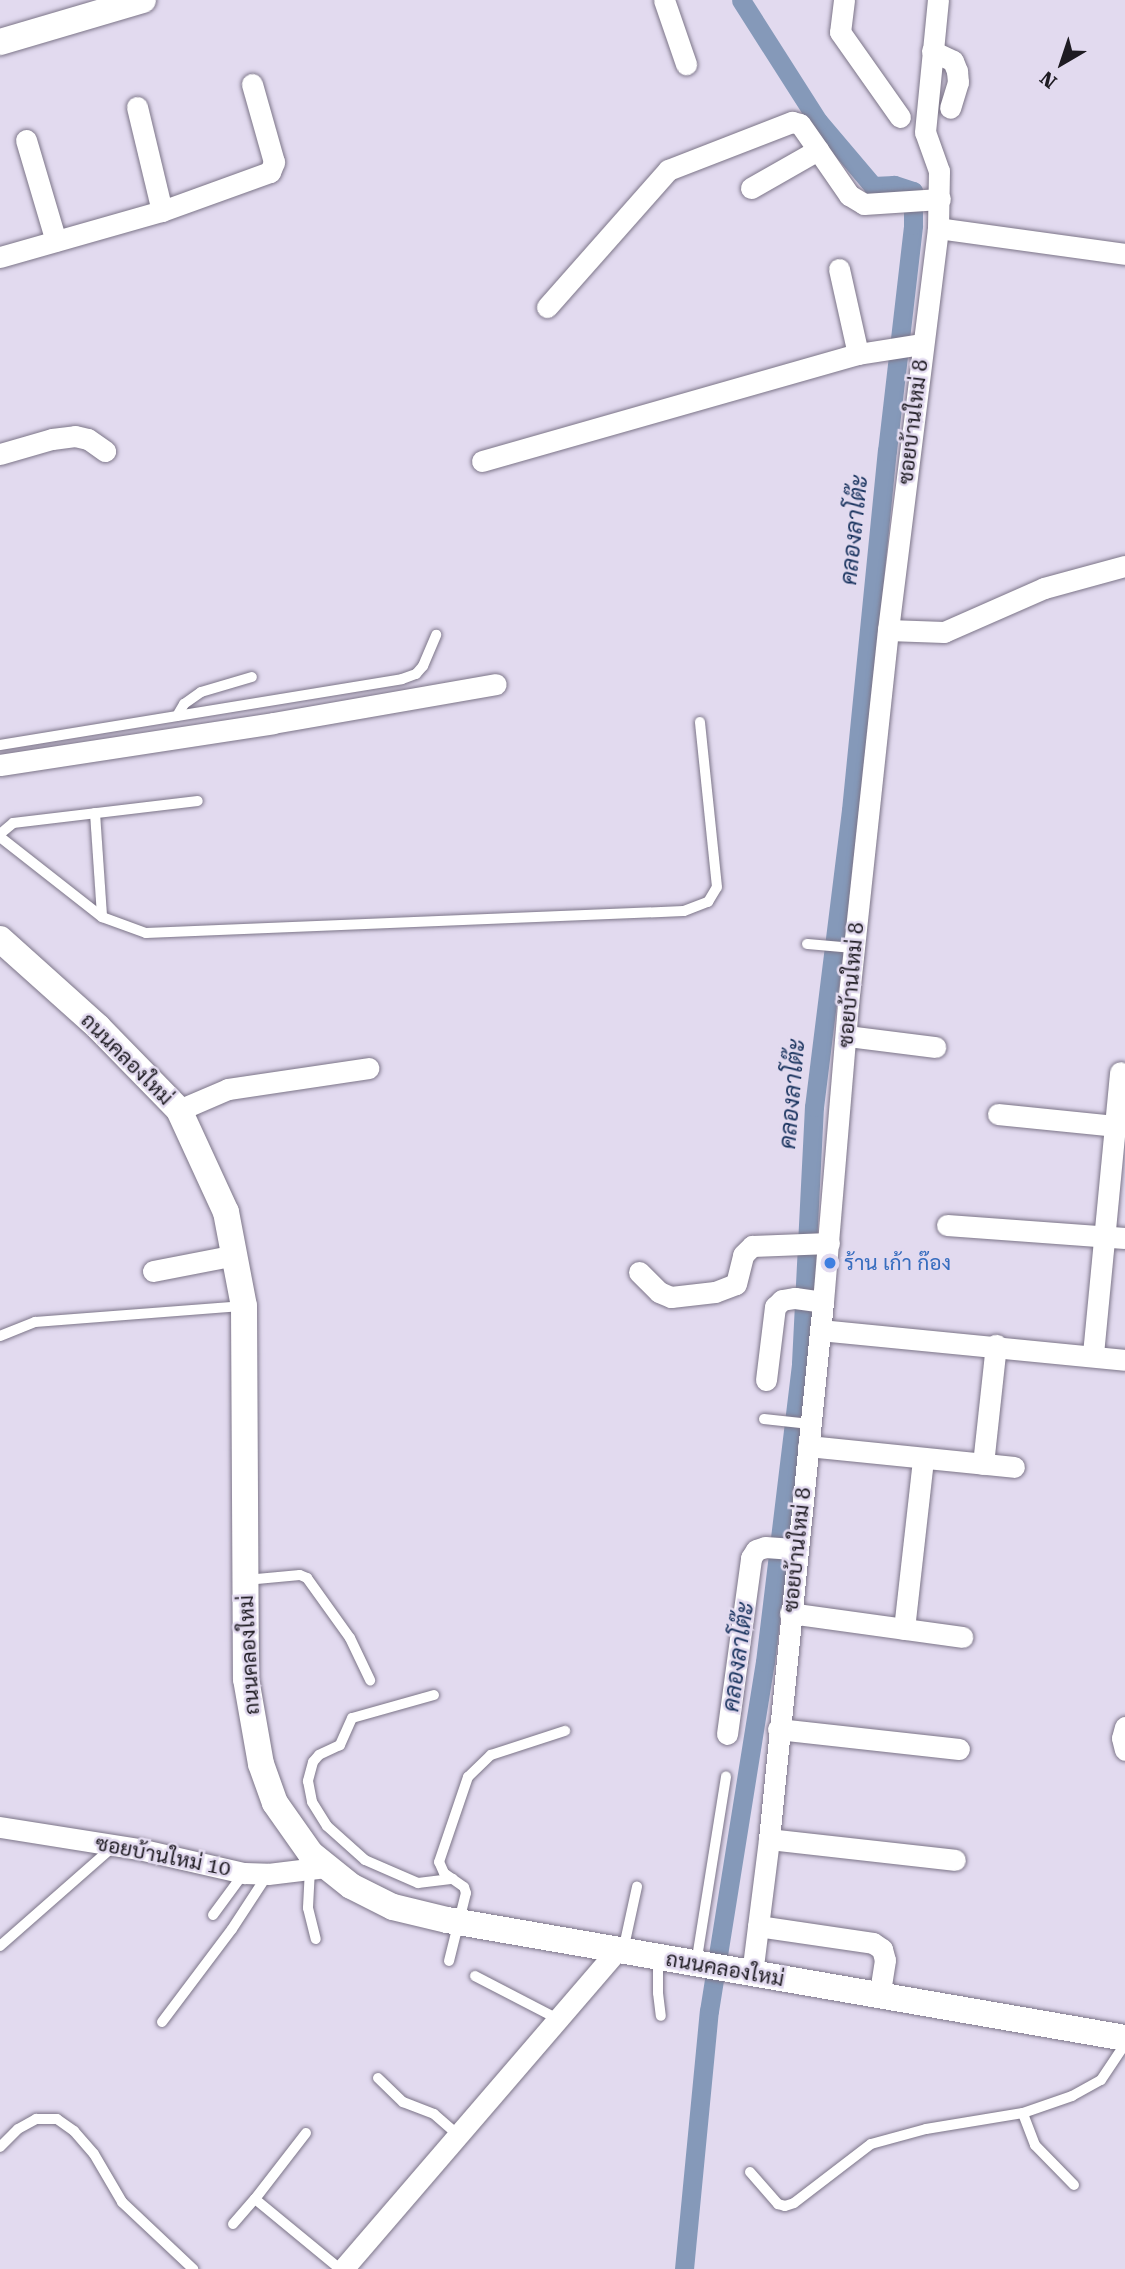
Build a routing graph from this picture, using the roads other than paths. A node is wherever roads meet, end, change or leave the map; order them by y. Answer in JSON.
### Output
{"nodes":[{"id":1,"x":143,"y":0,"type":"edge"},
{"id":2,"x":664,"y":0,"type":"edge"},
{"id":3,"x":845,"y":0,"type":"edge"},
{"id":4,"x":938,"y":0,"type":"edge"},
{"id":5,"x":0,"y":42,"type":"edge"},
{"id":6,"x":932,"y":51,"type":"junction"},
{"id":7,"x":686,"y":64,"type":"dead end"},
{"id":8,"x":252,"y":84,"type":"dead end"},
{"id":9,"x":137,"y":107,"type":"dead end"},
{"id":10,"x":950,"y":108,"type":"dead end"},
{"id":11,"x":900,"y":117,"type":"dead end"},
{"id":12,"x":26,"y":140,"type":"dead end"},
{"id":13,"x":818,"y":150,"type":"junction"},
{"id":14,"x":751,"y":188,"type":"dead end"},
{"id":15,"x":922,"y":200,"type":"junction"},
{"id":16,"x":162,"y":211,"type":"junction"},
{"id":17,"x":938,"y":228,"type":"junction"},
{"id":18,"x":56,"y":241,"type":"junction"},
{"id":19,"x":1125,"y":254,"type":"edge"},
{"id":20,"x":0,"y":257,"type":"edge"},
{"id":21,"x":839,"y":269,"type":"dead end"},
{"id":22,"x":547,"y":307,"type":"dead end"},
{"id":23,"x":906,"y":347,"type":"junction"},
{"id":24,"x":858,"y":354,"type":"junction"},
{"id":25,"x":105,"y":452,"type":"dead end"},
{"id":26,"x":0,"y":454,"type":"edge"},
{"id":27,"x":482,"y":461,"type":"dead end"},
{"id":28,"x":1125,"y":566,"type":"edge"},
{"id":29,"x":888,"y":630,"type":"junction"},
{"id":30,"x":436,"y":635,"type":"dead end"},
{"id":31,"x":252,"y":677,"type":"dead end"},
{"id":32,"x":496,"y":684,"type":"dead end"},
{"id":33,"x":177,"y":716,"type":"junction"},
{"id":34,"x":700,"y":722,"type":"dead end"},
{"id":35,"x":0,"y":745,"type":"edge"},
{"id":36,"x":0,"y":765,"type":"edge"},
{"id":37,"x":198,"y":802,"type":"dead end"},
{"id":38,"x":95,"y":813,"type":"junction"},
{"id":39,"x":0,"y":835,"type":"edge"},
{"id":40,"x":102,"y":917,"type":"junction"},
{"id":41,"x":0,"y":939,"type":"edge"},
{"id":42,"x":807,"y":944,"type":"dead end"},
{"id":43,"x":848,"y":948,"type":"junction"},
{"id":44,"x":847,"y":1037,"type":"junction"},
{"id":45,"x":935,"y":1047,"type":"dead end"},
{"id":46,"x":368,"y":1068,"type":"dead end"},
{"id":47,"x":1120,"y":1072,"type":"dead end"},
{"id":48,"x":179,"y":1110,"type":"junction"},
{"id":49,"x":998,"y":1114,"type":"dead end"},
{"id":50,"x":1116,"y":1126,"type":"junction"},
{"id":51,"x":947,"y":1225,"type":"dead end"},
{"id":52,"x":1115,"y":1237,"type":"edge"},
{"id":53,"x":814,"y":1242,"type":"junction"},
{"id":54,"x":235,"y":1255,"type":"junction"},
{"id":55,"x":153,"y":1271,"type":"dead end"},
{"id":56,"x":639,"y":1272,"type":"dead end"},
{"id":57,"x":810,"y":1300,"type":"junction"},
{"id":58,"x":244,"y":1306,"type":"junction"},
{"id":59,"x":820,"y":1329,"type":"junction"},
{"id":60,"x":0,"y":1336,"type":"edge"},
{"id":61,"x":996,"y":1345,"type":"junction"},
{"id":62,"x":1093,"y":1354,"type":"junction"},
{"id":63,"x":1125,"y":1360,"type":"edge"},
{"id":64,"x":766,"y":1380,"type":"dead end"},
{"id":65,"x":764,"y":1419,"type":"dead end"},
{"id":66,"x":804,"y":1423,"type":"junction"},
{"id":67,"x":808,"y":1447,"type":"junction"},
{"id":68,"x":923,"y":1459,"type":"junction"},
{"id":69,"x":984,"y":1464,"type":"junction"},
{"id":70,"x":1014,"y":1467,"type":"dead end"},
{"id":71,"x":782,"y":1548,"type":"junction"},
{"id":72,"x":246,"y":1580,"type":"junction"},
{"id":73,"x":790,"y":1613,"type":"junction"},
{"id":74,"x":904,"y":1629,"type":"junction"},
{"id":75,"x":962,"y":1637,"type":"dead end"},
{"id":76,"x":370,"y":1680,"type":"dead end"},
{"id":77,"x":434,"y":1695,"type":"dead end"},
{"id":78,"x":1125,"y":1727,"type":"edge"},
{"id":79,"x":778,"y":1729,"type":"junction"},
{"id":80,"x":565,"y":1731,"type":"dead end"},
{"id":81,"x":727,"y":1734,"type":"dead end"},
{"id":82,"x":959,"y":1749,"type":"dead end"},
{"id":83,"x":1125,"y":1750,"type":"edge"},
{"id":84,"x":726,"y":1776,"type":"dead end"},
{"id":85,"x":0,"y":1827,"type":"edge"},
{"id":86,"x":769,"y":1839,"type":"junction"},
{"id":87,"x":114,"y":1846,"type":"junction"},
{"id":88,"x":955,"y":1860,"type":"dead end"},
{"id":89,"x":318,"y":1868,"type":"junction"},
{"id":90,"x":244,"y":1873,"type":"junction"},
{"id":91,"x":268,"y":1874,"type":"junction"},
{"id":92,"x":453,"y":1879,"type":"junction"},
{"id":93,"x":637,"y":1887,"type":"dead end"},
{"id":94,"x":213,"y":1915,"type":"dead end"},
{"id":95,"x":457,"y":1922,"type":"junction"},
{"id":96,"x":758,"y":1926,"type":"junction"},
{"id":97,"x":316,"y":1939,"type":"dead end"},
{"id":98,"x":0,"y":1946,"type":"edge"},
{"id":99,"x":620,"y":1951,"type":"junction"},
{"id":100,"x":658,"y":1957,"type":"junction"},
{"id":101,"x":449,"y":1961,"type":"dead end"},
{"id":102,"x":700,"y":1965,"type":"junction"},
{"id":103,"x":744,"y":1972,"type":"junction"},
{"id":104,"x":475,"y":1976,"type":"dead end"},
{"id":105,"x":879,"y":1996,"type":"junction"},
{"id":106,"x":661,"y":2016,"type":"dead end"},
{"id":107,"x":558,"y":2019,"type":"junction"},
{"id":108,"x":162,"y":2022,"type":"dead end"},
{"id":109,"x":1125,"y":2038,"type":"edge"},
{"id":110,"x":1125,"y":2044,"type":"edge"},
{"id":111,"x":378,"y":2078,"type":"dead end"},
{"id":112,"x":1023,"y":2113,"type":"junction"},
{"id":113,"x":306,"y":2133,"type":"dead end"},
{"id":114,"x":457,"y":2134,"type":"junction"},
{"id":115,"x":0,"y":2147,"type":"edge"},
{"id":116,"x":750,"y":2172,"type":"dead end"},
{"id":117,"x":1074,"y":2185,"type":"dead end"},
{"id":118,"x":254,"y":2199,"type":"junction"},
{"id":119,"x":233,"y":2224,"type":"dead end"},
{"id":120,"x":194,"y":2269,"type":"edge"},
{"id":121,"x":341,"y":2269,"type":"edge"}],
"edges":[{"from":1,"to":5,"type":"street"},
{"from":2,"to":7,"type":"street"},
{"from":3,"to":11,"type":"street"},
{"from":4,"to":6,"type":"street","name":"ซอยบ้านใหม่ 8"},
{"from":6,"to":10,"type":"street"},
{"from":6,"to":15,"type":"street","name":"ซอยบ้านใหม่ 8"},
{"from":8,"to":16,"type":"street"},
{"from":9,"to":16,"type":"street"},
{"from":12,"to":18,"type":"street"},
{"from":13,"to":14,"type":"street"},
{"from":13,"to":15,"type":"street"},
{"from":13,"to":22,"type":"street"},
{"from":15,"to":17,"type":"street","name":"ซอยบ้านใหม่ 8"},
{"from":16,"to":18,"type":"street"},
{"from":17,"to":19,"type":"street"},
{"from":17,"to":23,"type":"street","name":"ซอยบ้านใหม่ 8"},
{"from":18,"to":20,"type":"street"},
{"from":21,"to":24,"type":"street"},
{"from":23,"to":24,"type":"street"},
{"from":23,"to":29,"type":"street","name":"ซอยบ้านใหม่ 8"},
{"from":24,"to":27,"type":"street"},
{"from":25,"to":26,"type":"street"},
{"from":28,"to":29,"type":"street"},
{"from":29,"to":43,"type":"street","name":"ซอยบ้านใหม่ 8"},
{"from":30,"to":33,"type":"lane"},
{"from":31,"to":33,"type":"lane"},
{"from":32,"to":36,"type":"street"},
{"from":33,"to":35,"type":"lane"},
{"from":34,"to":40,"type":"lane"},
{"from":37,"to":38,"type":"lane"},
{"from":38,"to":39,"type":"lane"},
{"from":38,"to":40,"type":"lane"},
{"from":39,"to":40,"type":"lane"},
{"from":41,"to":48,"type":"street","name":"ถนนคลองใหม่"},
{"from":42,"to":43,"type":"lane"},
{"from":43,"to":44,"type":"street","name":"ซอยบ้านใหม่ 8"},
{"from":44,"to":45,"type":"street"},
{"from":44,"to":53,"type":"street","name":"ซอยบ้านใหม่ 8"},
{"from":46,"to":48,"type":"street"},
{"from":47,"to":50,"type":"street"},
{"from":48,"to":54,"type":"street","name":"ถนนคลองใหม่"},
{"from":49,"to":50,"type":"street"},
{"from":50,"to":52,"type":"street"},
{"from":51,"to":52,"type":"street"},
{"from":52,"to":62,"type":"street"},
{"from":53,"to":56,"type":"street"},
{"from":53,"to":57,"type":"street","name":"ซอยบ้านใหม่ 8"},
{"from":54,"to":55,"type":"street"},
{"from":54,"to":58,"type":"street","name":"ถนนคลองใหม่"},
{"from":57,"to":59,"type":"street","name":"ซอยบ้านใหม่ 8"},
{"from":57,"to":64,"type":"street"},
{"from":58,"to":60,"type":"lane"},
{"from":58,"to":72,"type":"street","name":"ถนนคลองใหม่"},
{"from":59,"to":61,"type":"street"},
{"from":59,"to":66,"type":"street","name":"ซอยบ้านใหม่ 8"},
{"from":61,"to":62,"type":"street"},
{"from":61,"to":69,"type":"street"},
{"from":62,"to":63,"type":"street"},
{"from":65,"to":66,"type":"lane"},
{"from":66,"to":67,"type":"street","name":"ซอยบ้านใหม่ 8"},
{"from":67,"to":68,"type":"street"},
{"from":67,"to":71,"type":"street","name":"ซอยบ้านใหม่ 8"},
{"from":68,"to":69,"type":"street"},
{"from":68,"to":74,"type":"street"},
{"from":69,"to":70,"type":"street"},
{"from":71,"to":73,"type":"street","name":"ซอยบ้านใหม่ 8"},
{"from":71,"to":81,"type":"street"},
{"from":72,"to":76,"type":"lane"},
{"from":72,"to":89,"type":"street","name":"ถนนคลองใหม่"},
{"from":73,"to":74,"type":"street"},
{"from":73,"to":79,"type":"street","name":"ซอยบ้านใหม่ 8"},
{"from":74,"to":75,"type":"street"},
{"from":77,"to":92,"type":"lane"},
{"from":78,"to":83,"type":"street"},
{"from":79,"to":82,"type":"street"},
{"from":79,"to":86,"type":"street","name":"ซอยบ้านใหม่ 8"},
{"from":80,"to":92,"type":"lane"},
{"from":84,"to":102,"type":"lane"},
{"from":85,"to":87,"type":"street","name":"ซอยบ้านใหม่ 10"},
{"from":86,"to":88,"type":"street"},
{"from":86,"to":96,"type":"street","name":"ซอยบ้านใหม่ 8"},
{"from":87,"to":90,"type":"street","name":"ซอยบ้านใหม่ 10"},
{"from":87,"to":98,"type":"lane"},
{"from":89,"to":91,"type":"street","name":"ซอยบ้านใหม่ 10"},
{"from":89,"to":95,"type":"street","name":"ถนนคลองใหม่"},
{"from":89,"to":97,"type":"lane"},
{"from":90,"to":91,"type":"street","name":"ซอยบ้านใหม่ 10"},
{"from":90,"to":94,"type":"lane"},
{"from":91,"to":108,"type":"lane"},
{"from":92,"to":95,"type":"lane"},
{"from":93,"to":99,"type":"lane"},
{"from":95,"to":99,"type":"street","name":"ถนนคลองใหม่"},
{"from":95,"to":101,"type":"lane"},
{"from":96,"to":103,"type":"street","name":"ซอยบ้านใหม่ 8"},
{"from":96,"to":105,"type":"street"},
{"from":99,"to":100,"type":"street","name":"ถนนคลองใหม่"},
{"from":99,"to":107,"type":"street"},
{"from":100,"to":102,"type":"street","name":"ถนนคลองใหม่"},
{"from":100,"to":106,"type":"lane"},
{"from":102,"to":103,"type":"street","name":"ถนนคลองใหม่"},
{"from":103,"to":105,"type":"street","name":"ถนนคลองใหม่"},
{"from":104,"to":107,"type":"lane"},
{"from":105,"to":109,"type":"street","name":"ถนนคลองใหม่"},
{"from":107,"to":114,"type":"street"},
{"from":110,"to":112,"type":"lane"},
{"from":111,"to":114,"type":"lane"},
{"from":112,"to":116,"type":"lane"},
{"from":112,"to":117,"type":"lane"},
{"from":113,"to":118,"type":"lane"},
{"from":114,"to":121,"type":"street"},
{"from":115,"to":120,"type":"lane"},
{"from":118,"to":119,"type":"lane"},
{"from":118,"to":121,"type":"lane"}]}
